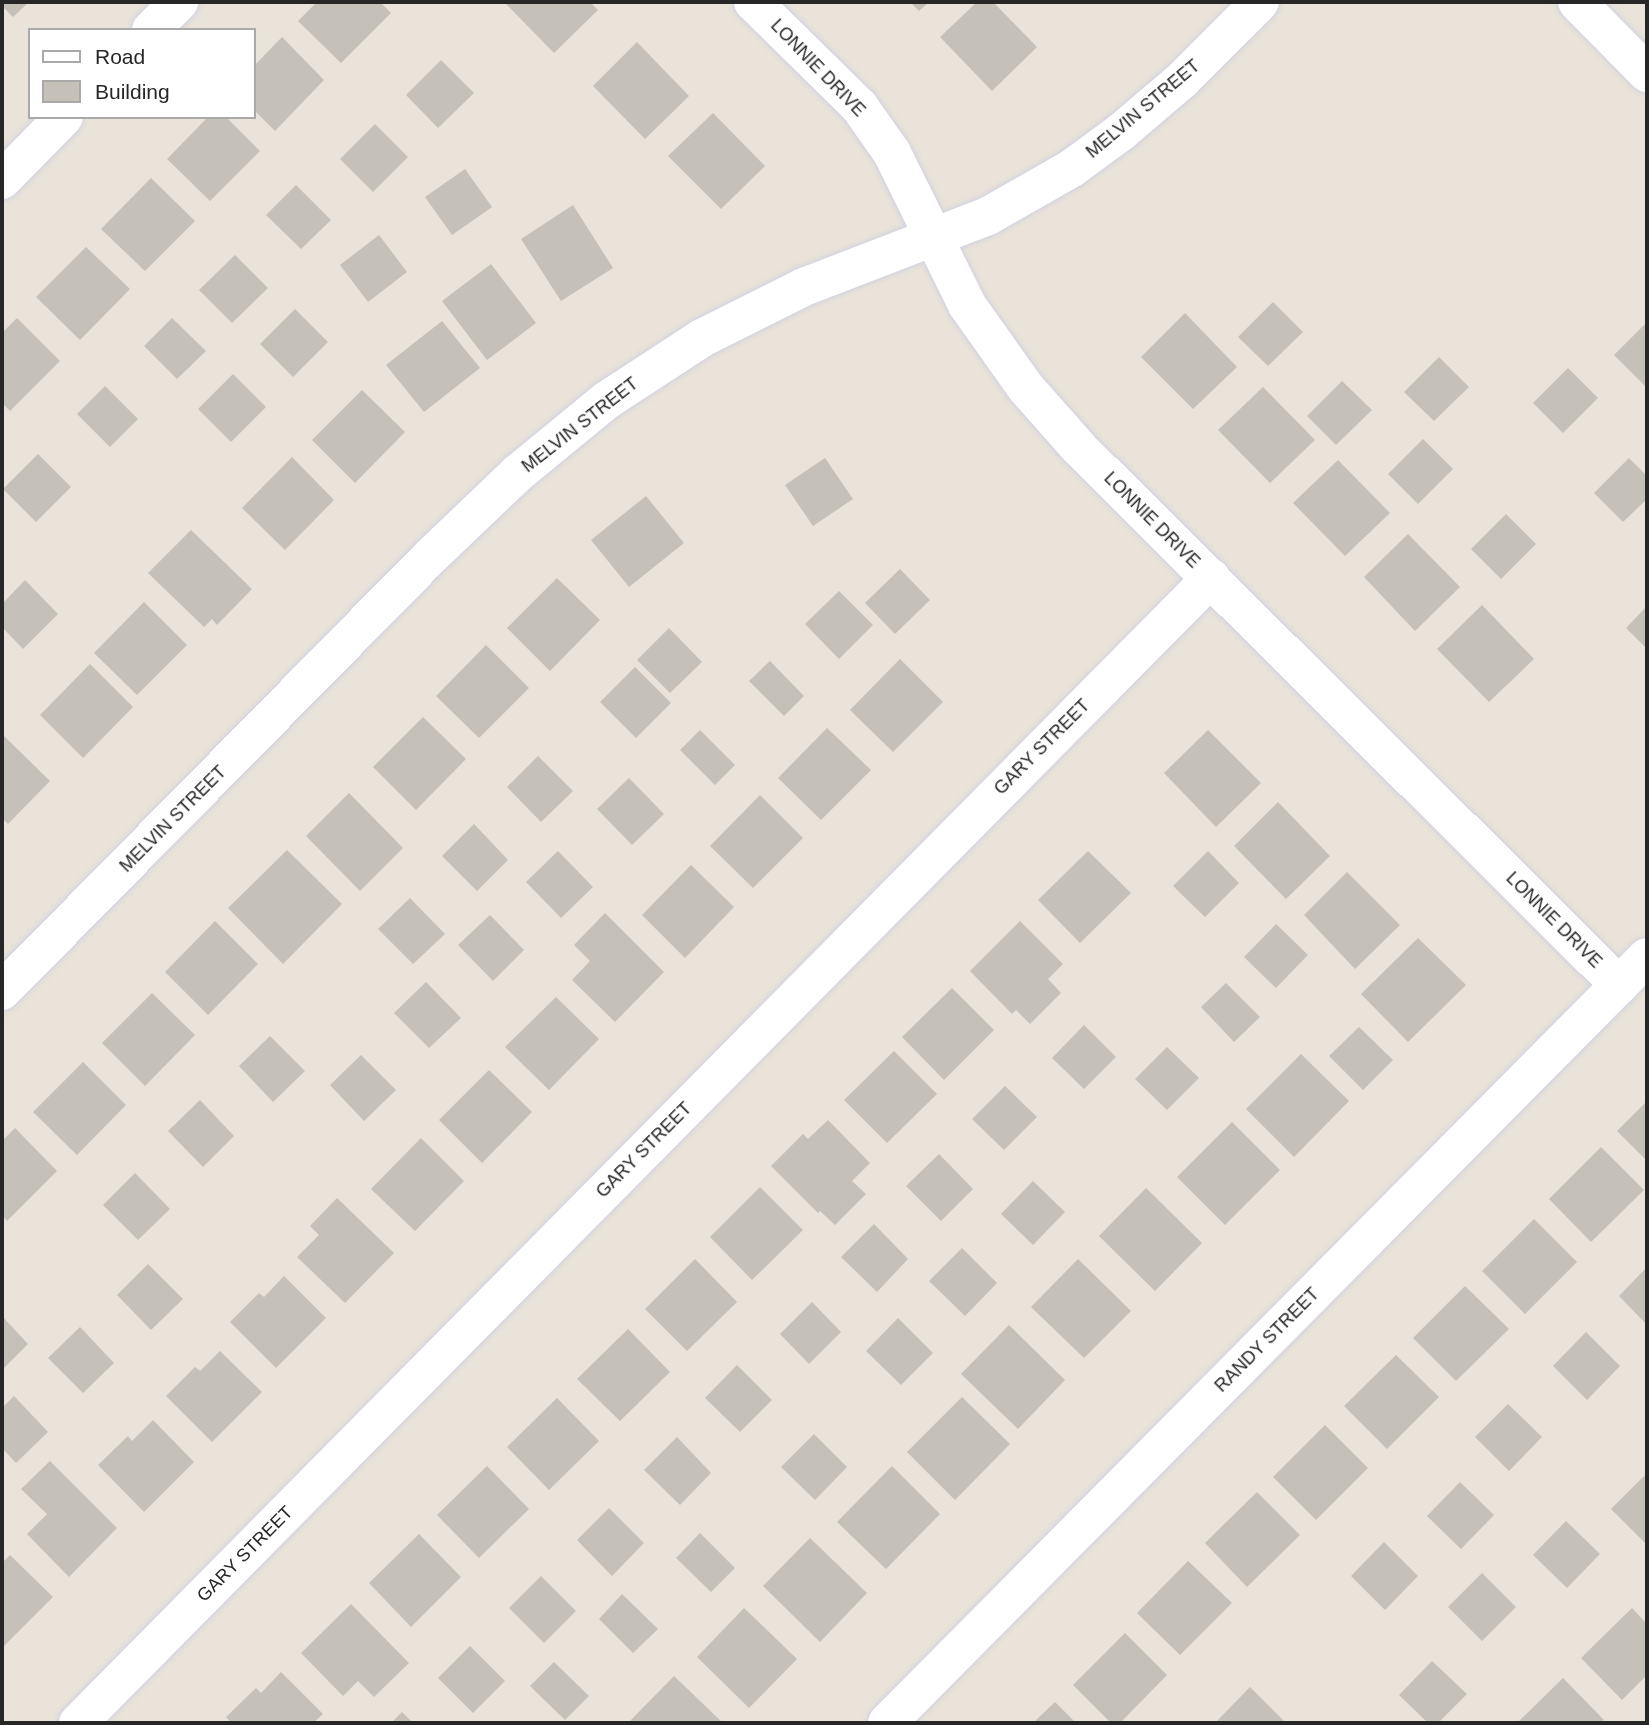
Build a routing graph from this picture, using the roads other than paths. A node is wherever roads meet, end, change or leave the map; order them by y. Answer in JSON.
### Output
{"nodes":[{"id":1,"x":179,"y":2,"type":"edge"},
{"id":2,"x":753,"y":2,"type":"edge"},
{"id":3,"x":1260,"y":2,"type":"edge"},
{"id":4,"x":1577,"y":2,"type":"edge"},
{"id":5,"x":153,"y":28,"type":"edge"},
{"id":6,"x":1647,"y":74,"type":"edge"},
{"id":7,"x":62,"y":119,"type":"edge"},
{"id":8,"x":2,"y":180,"type":"edge"},
{"id":9,"x":933,"y":237,"type":"junction"},
{"id":10,"x":1211,"y":578,"type":"junction"},
{"id":11,"x":1647,"y":957,"type":"edge"},
{"id":12,"x":1619,"y":985,"type":"junction"},
{"id":13,"x":2,"y":991,"type":"edge"},
{"id":14,"x":78,"y":1723,"type":"edge"},
{"id":15,"x":887,"y":1723,"type":"edge"}],
"edges":[{"from":1,"to":5,"type":"street"},
{"from":2,"to":9,"type":"street","name":"LONNIE DRIVE"},
{"from":3,"to":9,"type":"street","name":"MELVIN STREET"},
{"from":4,"to":6,"type":"street"},
{"from":7,"to":8,"type":"street"},
{"from":9,"to":10,"type":"street","name":"LONNIE DRIVE"},
{"from":9,"to":13,"type":"street","name":"MELVIN STREET"},
{"from":10,"to":12,"type":"street","name":"LONNIE DRIVE"},
{"from":10,"to":14,"type":"street","name":"GARY STREET"},
{"from":11,"to":12,"type":"street","name":"RANDY STREET"},
{"from":12,"to":15,"type":"street","name":"RANDY STREET"}]}
